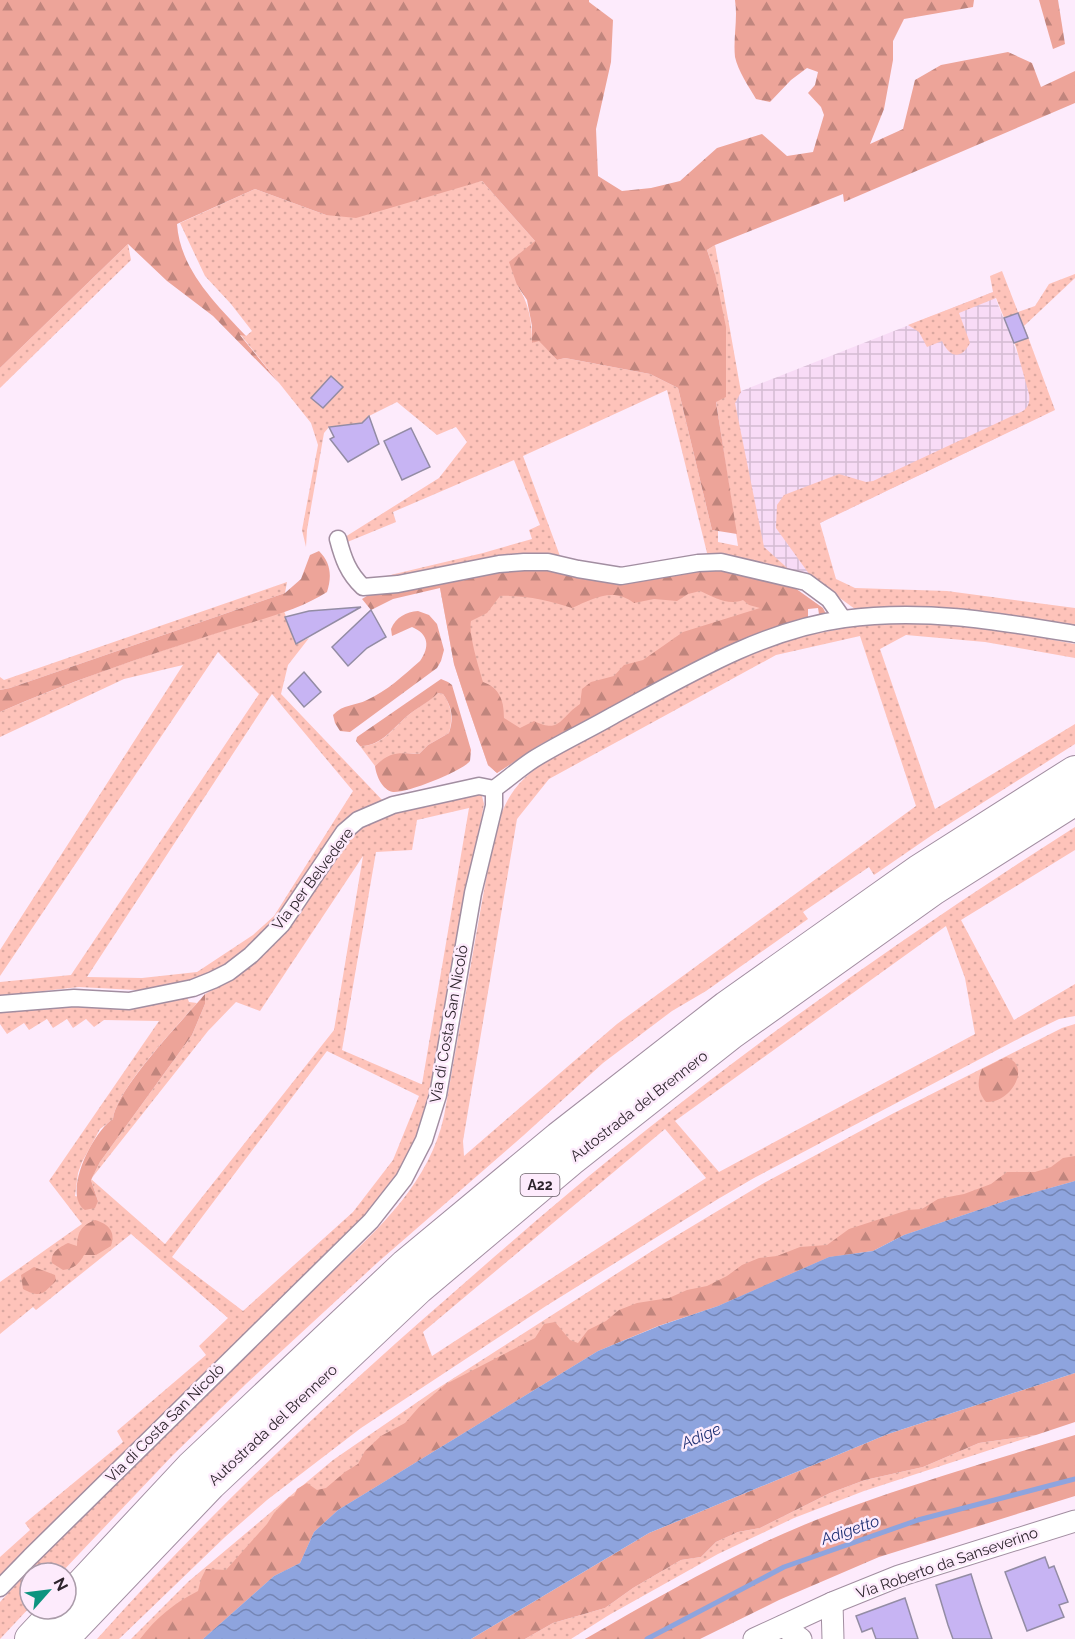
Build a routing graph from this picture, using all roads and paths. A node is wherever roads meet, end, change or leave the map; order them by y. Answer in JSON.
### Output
{"nodes":[{"id":1,"x":338,"y":539,"type":"dead end"},
{"id":2,"x":843,"y":619,"type":"junction"},
{"id":3,"x":1075,"y":634,"type":"edge"},
{"id":4,"x":1075,"y":772,"type":"edge"},
{"id":5,"x":494,"y":789,"type":"junction"},
{"id":6,"x":1075,"y":799,"type":"edge"},
{"id":7,"x":0,"y":1004,"type":"edge"},
{"id":8,"x":1075,"y":1521,"type":"edge"},
{"id":9,"x":0,"y":1588,"type":"edge"},
{"id":10,"x":78,"y":1589,"type":"edge"},
{"id":11,"x":832,"y":1603,"type":"junction"},
{"id":12,"x":48,"y":1621,"type":"edge"},
{"id":13,"x":783,"y":1626,"type":"junction"},
{"id":14,"x":31,"y":1639,"type":"edge"},
{"id":15,"x":62,"y":1639,"type":"edge"},
{"id":16,"x":754,"y":1639,"type":"edge"},
{"id":17,"x":801,"y":1639,"type":"edge"},
{"id":18,"x":833,"y":1639,"type":"edge"}],
"edges":[{"from":1,"to":2,"type":"street"},
{"from":2,"to":3,"type":"street"},
{"from":2,"to":5,"type":"street"},
{"from":4,"to":10,"type":"highway","name":"Autostrada del Brennero","number":"A22"},
{"from":5,"to":7,"type":"street","name":"Via per Belvedere"},
{"from":5,"to":9,"type":"street","name":"Via di Costa San Nicolò"},
{"from":6,"to":15,"type":"highway","name":"Autostrada del Brennero","number":"A22"},
{"from":8,"to":11,"type":"street","name":"Via Roberto da Sanseverino"},
{"from":11,"to":13,"type":"street","name":"Via Roberto da Sanseverino"},
{"from":11,"to":18,"type":"street"},
{"from":12,"to":14,"type":"highway"},
{"from":13,"to":16,"type":"street","name":"Via Roberto da Sanseverino"},
{"from":13,"to":17,"type":"street"}]}
